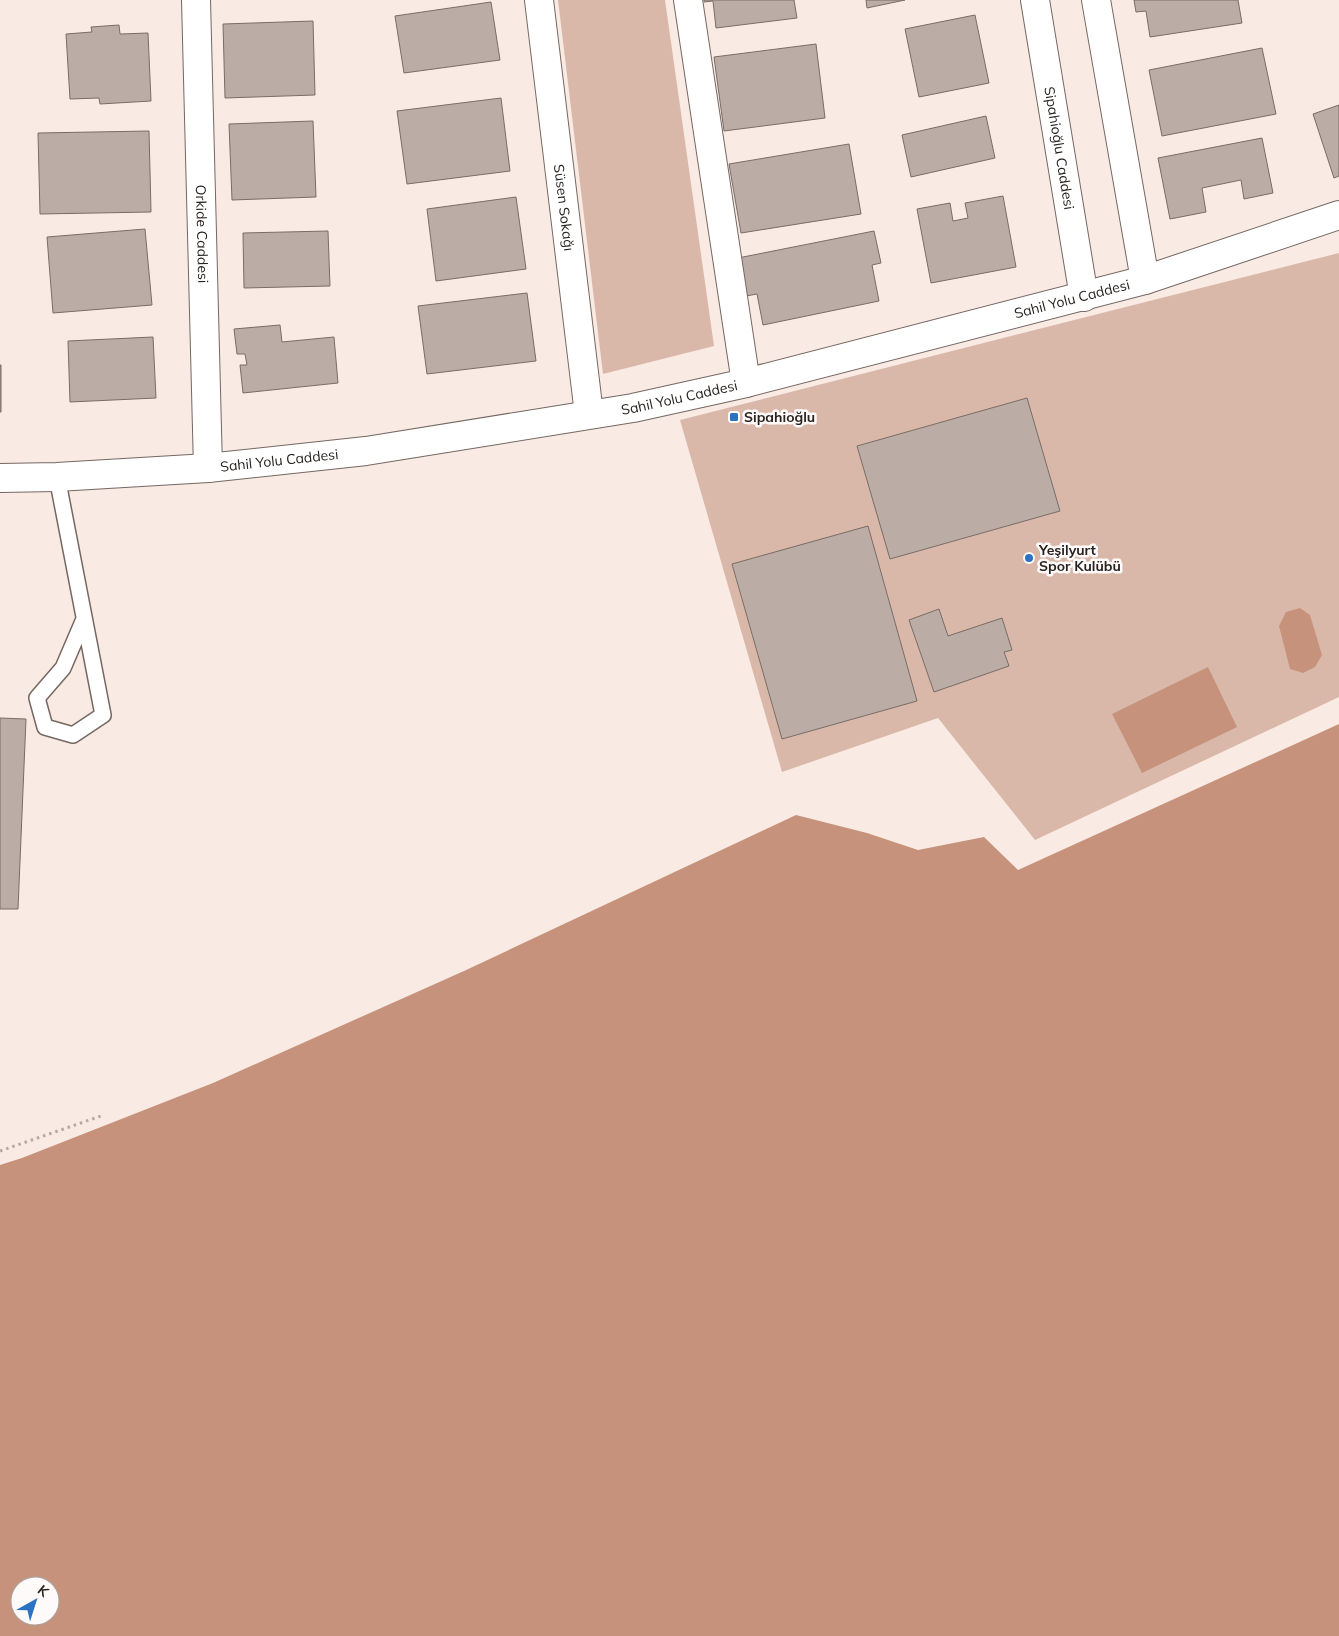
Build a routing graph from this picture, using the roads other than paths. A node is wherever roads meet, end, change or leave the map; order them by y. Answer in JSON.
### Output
{"nodes":[{"id":1,"x":196,"y":0,"type":"edge"},
{"id":2,"x":538,"y":0,"type":"edge"},
{"id":3,"x":688,"y":0,"type":"edge"},
{"id":4,"x":1035,"y":0,"type":"edge"},
{"id":5,"x":1096,"y":0,"type":"edge"},
{"id":6,"x":1339,"y":215,"type":"edge"},
{"id":7,"x":1145,"y":280,"type":"junction"},
{"id":8,"x":1084,"y":297,"type":"junction"},
{"id":9,"x":746,"y":383,"type":"junction"},
{"id":10,"x":588,"y":414,"type":"junction"},
{"id":11,"x":208,"y":468,"type":"junction"},
{"id":12,"x":57,"y":477,"type":"junction"},
{"id":13,"x":0,"y":478,"type":"edge"},
{"id":14,"x":84,"y":619,"type":"junction"}],
"edges":[{"from":1,"to":11,"type":"main road","name":"Orkide Caddesi"},
{"from":2,"to":10,"type":"main road","name":"Süsen Sokağı"},
{"from":3,"to":9,"type":"main road"},
{"from":4,"to":8,"type":"main road","name":"Sipahioğlu Caddesi"},
{"from":5,"to":7,"type":"main road"},
{"from":6,"to":7,"type":"main road","name":"Sahil Yolu Caddesi"},
{"from":7,"to":8,"type":"main road","name":"Sahil Yolu Caddesi"},
{"from":8,"to":9,"type":"main road","name":"Sahil Yolu Caddesi"},
{"from":9,"to":10,"type":"main road","name":"Sahil Yolu Caddesi"},
{"from":10,"to":11,"type":"main road","name":"Sahil Yolu Caddesi"},
{"from":11,"to":12,"type":"main road","name":"Sahil Yolu Caddesi"},
{"from":12,"to":13,"type":"main road","name":"Sahil Yolu Caddesi"},
{"from":12,"to":14,"type":"lane"},
{"from":14,"to":14,"type":"lane"}]}
